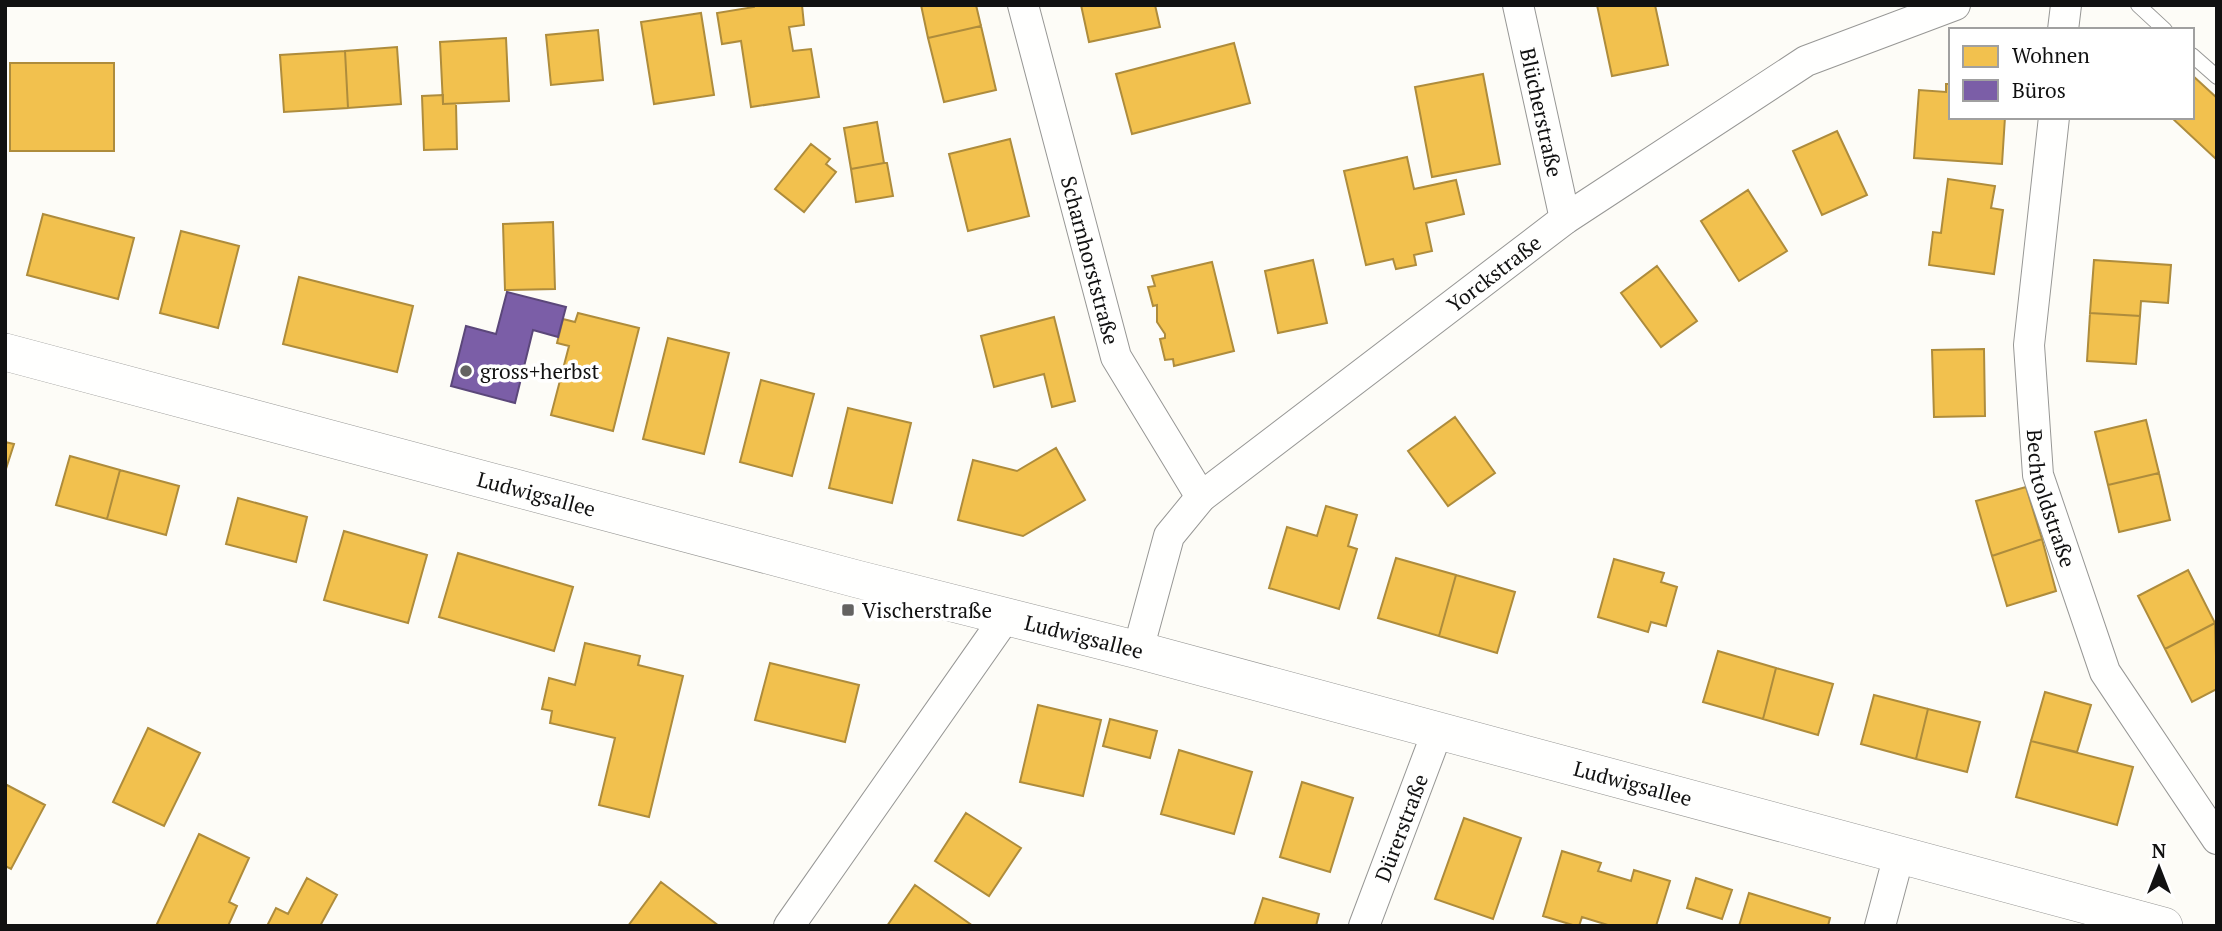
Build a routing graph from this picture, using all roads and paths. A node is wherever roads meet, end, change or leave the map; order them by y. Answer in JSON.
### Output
{"nodes":[{"id":1,"x":1023,"y":5,"type":"edge"},
{"id":2,"x":1518,"y":5,"type":"edge"},
{"id":3,"x":1955,"y":5,"type":"edge"},
{"id":4,"x":2066,"y":5,"type":"edge"},
{"id":5,"x":2138,"y":5,"type":"edge"},
{"id":6,"x":2063,"y":28,"type":"edge"},
{"id":7,"x":2163,"y":28,"type":"edge"},
{"id":8,"x":2194,"y":57,"type":"edge"},
{"id":9,"x":2217,"y":77,"type":"edge"},
{"id":10,"x":2053,"y":119,"type":"edge"},
{"id":11,"x":1565,"y":219,"type":"junction"},
{"id":12,"x":5,"y":352,"type":"edge"},
{"id":13,"x":1201,"y":497,"type":"junction"},
{"id":14,"x":1007,"y":615,"type":"junction"},
{"id":15,"x":1138,"y":650,"type":"junction"},
{"id":16,"x":1438,"y":730,"type":"junction"},
{"id":17,"x":2217,"y":839,"type":"edge"},
{"id":18,"x":1899,"y":855,"type":"junction"},
{"id":19,"x":789,"y":926,"type":"edge"},
{"id":20,"x":1364,"y":926,"type":"edge"},
{"id":21,"x":1880,"y":926,"type":"edge"},
{"id":22,"x":2164,"y":926,"type":"edge"}],
"edges":[{"from":1,"to":13,"type":"street","name":"Scharnhorststraße"},
{"from":2,"to":11,"type":"street","name":"Blücherstraße"},
{"from":3,"to":11,"type":"street","name":"Yorckstraße"},
{"from":4,"to":6,"type":"street"},
{"from":5,"to":7,"type":"lane"},
{"from":8,"to":9,"type":"lane"},
{"from":10,"to":17,"type":"street","name":"Bechtoldstraße"},
{"from":11,"to":13,"type":"street","name":"Yorckstraße"},
{"from":12,"to":14,"type":"street","name":"Ludwigsallee"},
{"from":13,"to":15,"type":"street","name":"Yorckstraße"},
{"from":14,"to":15,"type":"street","name":"Ludwigsallee"},
{"from":14,"to":19,"type":"street"},
{"from":15,"to":16,"type":"street","name":"Ludwigsallee"},
{"from":16,"to":18,"type":"street","name":"Ludwigsallee"},
{"from":16,"to":20,"type":"street","name":"Dürerstraße"},
{"from":18,"to":21,"type":"street"},
{"from":18,"to":22,"type":"street","name":"Ludwigsallee"}]}
